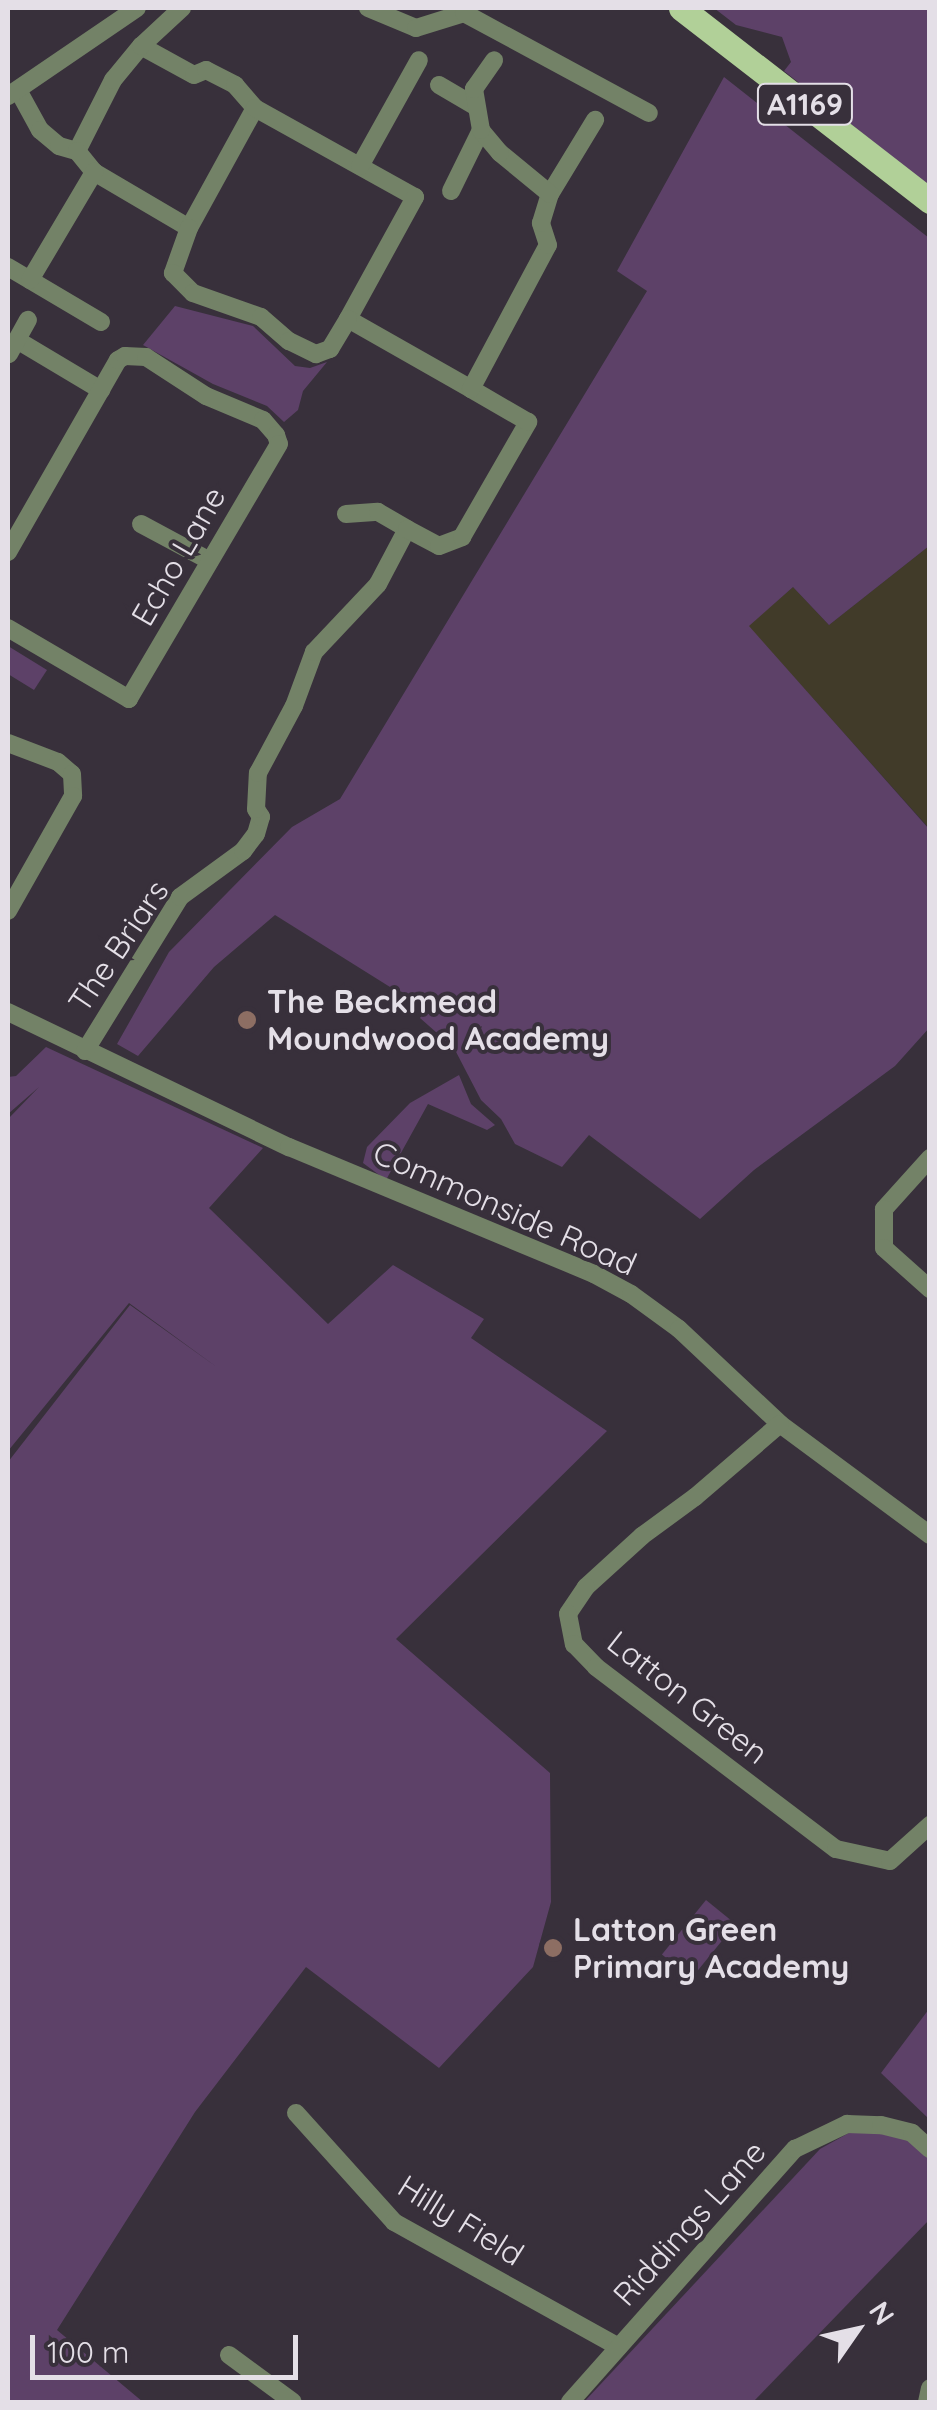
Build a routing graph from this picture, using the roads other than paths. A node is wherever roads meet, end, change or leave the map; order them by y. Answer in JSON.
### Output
{"nodes":[{"id":1,"x":137,"y":8,"type":"edge"},
{"id":2,"x":182,"y":8,"type":"edge"},
{"id":3,"x":368,"y":8,"type":"edge"},
{"id":4,"x":681,"y":8,"type":"edge"},
{"id":5,"x":141,"y":46,"type":"junction"},
{"id":6,"x":419,"y":60,"type":"dead end"},
{"id":7,"x":494,"y":60,"type":"dead end"},
{"id":8,"x":438,"y":85,"type":"dead end"},
{"id":9,"x":13,"y":93,"type":"edge"},
{"id":10,"x":475,"y":106,"type":"junction"},
{"id":11,"x":254,"y":108,"type":"junction"},
{"id":12,"x":649,"y":113,"type":"dead end"},
{"id":13,"x":595,"y":120,"type":"dead end"},
{"id":14,"x":481,"y":130,"type":"junction"},
{"id":15,"x":77,"y":152,"type":"junction"},
{"id":16,"x":360,"y":166,"type":"junction"},
{"id":17,"x":94,"y":172,"type":"junction"},
{"id":18,"x":451,"y":191,"type":"dead end"},
{"id":19,"x":550,"y":194,"type":"junction"},
{"id":20,"x":930,"y":201,"type":"edge"},
{"id":21,"x":189,"y":228,"type":"junction"},
{"id":22,"x":8,"y":267,"type":"edge"},
{"id":23,"x":30,"y":280,"type":"junction"},
{"id":24,"x":348,"y":319,"type":"junction"},
{"id":25,"x":28,"y":320,"type":"dead end"},
{"id":26,"x":101,"y":322,"type":"dead end"},
{"id":27,"x":13,"y":347,"type":"edge"},
{"id":28,"x":471,"y":389,"type":"junction"},
{"id":29,"x":101,"y":390,"type":"junction"},
{"id":30,"x":346,"y":514,"type":"dead end"},
{"id":31,"x":141,"y":524,"type":"dead end"},
{"id":32,"x":406,"y":529,"type":"junction"},
{"id":33,"x":8,"y":552,"type":"edge"},
{"id":34,"x":210,"y":561,"type":"junction"},
{"id":35,"x":8,"y":628,"type":"edge"},
{"id":36,"x":8,"y":742,"type":"edge"},
{"id":37,"x":14,"y":883,"type":"edge"},
{"id":38,"x":8,"y":911,"type":"edge"},
{"id":39,"x":10,"y":1020,"type":"edge"},
{"id":40,"x":85,"y":1051,"type":"junction"},
{"id":41,"x":930,"y":1158,"type":"edge"},
{"id":42,"x":930,"y":1288,"type":"edge"},
{"id":43,"x":780,"y":1424,"type":"junction"},
{"id":44,"x":930,"y":1535,"type":"edge"},
{"id":45,"x":930,"y":1825,"type":"edge"},
{"id":46,"x":296,"y":2113,"type":"dead end"},
{"id":47,"x":930,"y":2149,"type":"edge"},
{"id":48,"x":619,"y":2347,"type":"junction"},
{"id":49,"x":230,"y":2355,"type":"dead end"},
{"id":50,"x":930,"y":2388,"type":"edge"},
{"id":51,"x":293,"y":2402,"type":"edge"},
{"id":52,"x":570,"y":2402,"type":"edge"},
{"id":53,"x":928,"y":2402,"type":"edge"}],
"edges":[{"from":1,"to":9,"type":"street"},
{"from":2,"to":5,"type":"street"},
{"from":3,"to":12,"type":"street"},
{"from":4,"to":20,"type":"main road","number":"A1169"},
{"from":5,"to":11,"type":"street"},
{"from":5,"to":15,"type":"street"},
{"from":6,"to":16,"type":"street"},
{"from":7,"to":10,"type":"street"},
{"from":8,"to":10,"type":"street"},
{"from":9,"to":15,"type":"street"},
{"from":10,"to":14,"type":"street"},
{"from":11,"to":16,"type":"street"},
{"from":11,"to":21,"type":"street"},
{"from":13,"to":19,"type":"street"},
{"from":14,"to":18,"type":"street"},
{"from":14,"to":19,"type":"street"},
{"from":15,"to":17,"type":"street"},
{"from":16,"to":24,"type":"street"},
{"from":17,"to":21,"type":"street"},
{"from":17,"to":23,"type":"street"},
{"from":19,"to":28,"type":"street"},
{"from":21,"to":24,"type":"street"},
{"from":22,"to":23,"type":"street"},
{"from":23,"to":26,"type":"street"},
{"from":24,"to":28,"type":"street"},
{"from":25,"to":27,"type":"street"},
{"from":27,"to":29,"type":"street"},
{"from":28,"to":32,"type":"street"},
{"from":29,"to":33,"type":"street"},
{"from":29,"to":34,"type":"street","name":"Echo Lane"},
{"from":30,"to":32,"type":"street"},
{"from":31,"to":34,"type":"street"},
{"from":32,"to":40,"type":"street","name":"The Briars"},
{"from":34,"to":35,"type":"street","name":"Echo Lane"},
{"from":36,"to":37,"type":"street"},
{"from":37,"to":38,"type":"street"},
{"from":39,"to":40,"type":"street","name":"Commonside Road"},
{"from":40,"to":43,"type":"street","name":"Commonside Road"},
{"from":41,"to":42,"type":"street"},
{"from":43,"to":44,"type":"street","name":"Commonside Road"},
{"from":43,"to":45,"type":"street","name":"Latton Green"},
{"from":46,"to":48,"type":"street","name":"Hilly Field"},
{"from":47,"to":48,"type":"street","name":"Riddings Lane"},
{"from":48,"to":52,"type":"street","name":"Riddings Lane"},
{"from":49,"to":51,"type":"street"},
{"from":50,"to":53,"type":"street"}]}
